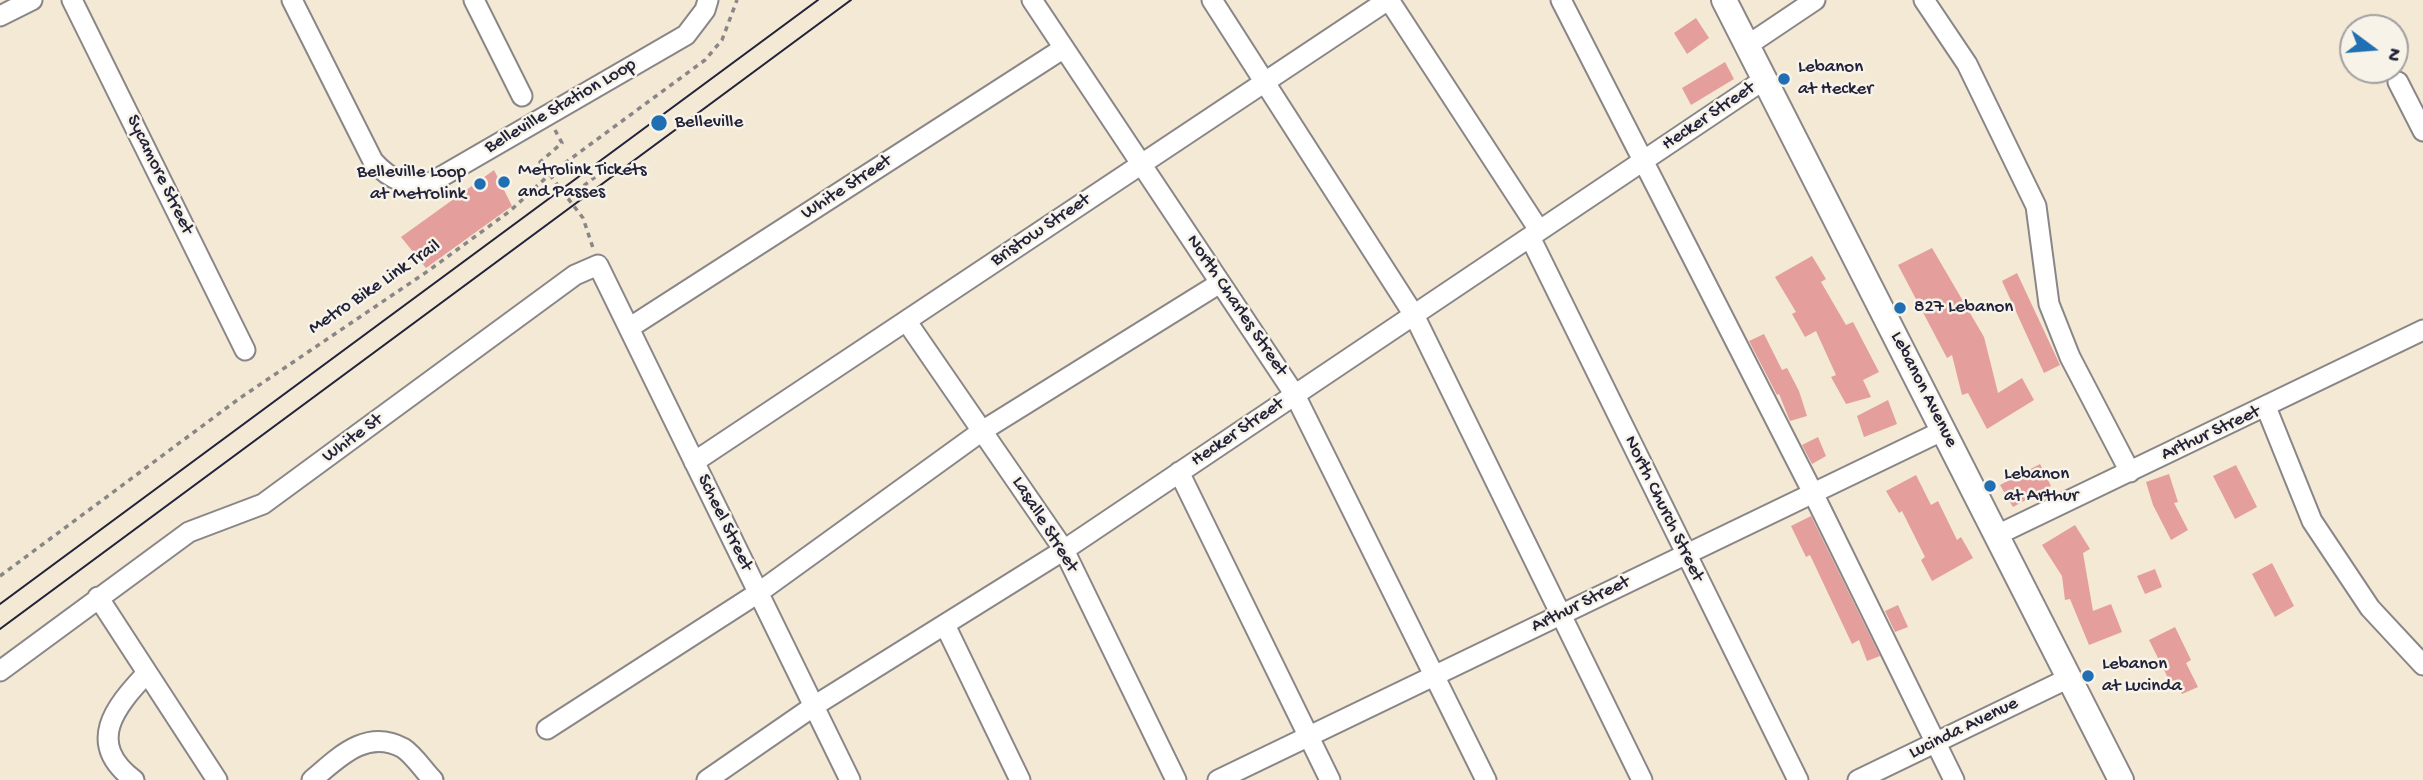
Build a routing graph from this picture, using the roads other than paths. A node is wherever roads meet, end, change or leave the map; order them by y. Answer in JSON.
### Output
{"nodes":[{"id":1,"x":32,"y":0,"type":"edge"},
{"id":2,"x":72,"y":0,"type":"edge"},
{"id":3,"x":292,"y":0,"type":"edge"},
{"id":4,"x":474,"y":0,"type":"edge"},
{"id":5,"x":708,"y":0,"type":"edge"},
{"id":6,"x":1032,"y":0,"type":"edge"},
{"id":7,"x":1212,"y":0,"type":"edge"},
{"id":8,"x":1388,"y":0,"type":"edge"},
{"id":9,"x":1560,"y":0,"type":"edge"},
{"id":10,"x":1724,"y":0,"type":"edge"},
{"id":11,"x":1815,"y":0,"type":"edge"},
{"id":12,"x":1924,"y":0,"type":"edge"},
{"id":13,"x":0,"y":16,"type":"edge"},
{"id":14,"x":1748,"y":45,"type":"junction"},
{"id":15,"x":1065,"y":48,"type":"junction"},
{"id":16,"x":1765,"y":79,"type":"junction"},
{"id":17,"x":1263,"y":83,"type":"junction"},
{"id":18,"x":2399,"y":84,"type":"edge"},
{"id":19,"x":522,"y":96,"type":"dead end"},
{"id":20,"x":2421,"y":121,"type":"edge"},
{"id":21,"x":1645,"y":160,"type":"junction"},
{"id":22,"x":1141,"y":164,"type":"junction"},
{"id":23,"x":1534,"y":233,"type":"junction"},
{"id":24,"x":598,"y":265,"type":"joint"},
{"id":25,"x":1220,"y":283,"type":"junction"},
{"id":26,"x":1414,"y":315,"type":"junction"},
{"id":27,"x":907,"y":322,"type":"junction"},
{"id":28,"x":629,"y":328,"type":"junction"},
{"id":29,"x":2423,"y":330,"type":"edge"},
{"id":30,"x":244,"y":350,"type":"dead end"},
{"id":31,"x":1295,"y":395,"type":"junction"},
{"id":32,"x":2266,"y":407,"type":"junction"},
{"id":33,"x":982,"y":430,"type":"junction"},
{"id":34,"x":1944,"y":430,"type":"junction"},
{"id":35,"x":694,"y":462,"type":"junction"},
{"id":36,"x":1179,"y":472,"type":"junction"},
{"id":37,"x":2130,"y":472,"type":"junction"},
{"id":38,"x":1813,"y":493,"type":"junction"},
{"id":39,"x":1997,"y":535,"type":"junction"},
{"id":40,"x":1064,"y":550,"type":"junction"},
{"id":41,"x":1685,"y":555,"type":"junction"},
{"id":42,"x":758,"y":593,"type":"junction"},
{"id":43,"x":98,"y":597,"type":"junction"},
{"id":44,"x":1560,"y":615,"type":"junction"},
{"id":45,"x":944,"y":625,"type":"junction"},
{"id":46,"x":2423,"y":665,"type":"edge"},
{"id":47,"x":0,"y":671,"type":"edge"},
{"id":48,"x":146,"y":674,"type":"junction"},
{"id":49,"x":1434,"y":676,"type":"junction"},
{"id":50,"x":2069,"y":678,"type":"junction"},
{"id":51,"x":814,"y":706,"type":"junction"},
{"id":52,"x":547,"y":729,"type":"dead end"},
{"id":53,"x":1308,"y":736,"type":"junction"},
{"id":54,"x":1936,"y":743,"type":"junction"},
{"id":55,"x":214,"y":776,"type":"edge"},
{"id":56,"x":134,"y":780,"type":"edge"},
{"id":57,"x":192,"y":780,"type":"edge"},
{"id":58,"x":312,"y":780,"type":"edge"},
{"id":59,"x":433,"y":780,"type":"edge"},
{"id":60,"x":707,"y":780,"type":"edge"},
{"id":61,"x":850,"y":780,"type":"edge"},
{"id":62,"x":1020,"y":780,"type":"edge"},
{"id":63,"x":1176,"y":780,"type":"edge"},
{"id":64,"x":1218,"y":780,"type":"edge"},
{"id":65,"x":1330,"y":780,"type":"edge"},
{"id":66,"x":1486,"y":780,"type":"edge"},
{"id":67,"x":1642,"y":780,"type":"edge"},
{"id":68,"x":1798,"y":780,"type":"edge"},
{"id":69,"x":1858,"y":780,"type":"edge"},
{"id":70,"x":1954,"y":780,"type":"edge"},
{"id":71,"x":2120,"y":780,"type":"edge"}],
"edges":[{"from":1,"to":13,"type":"street"},
{"from":2,"to":30,"type":"street","name":"Sycamore Street"},
{"from":3,"to":5,"type":"street","name":"Belleville Station Loop"},
{"from":4,"to":19,"type":"street"},
{"from":6,"to":15,"type":"street","name":"North Charles Street"},
{"from":7,"to":17,"type":"street"},
{"from":8,"to":17,"type":"street","name":"Bristow Street"},
{"from":8,"to":23,"type":"street","name":"North Church Street"},
{"from":9,"to":21,"type":"street"},
{"from":10,"to":14,"type":"main road","name":"Lebanon Avenue"},
{"from":11,"to":14,"type":"street"},
{"from":12,"to":37,"type":"street"},
{"from":14,"to":16,"type":"main road","name":"Lebanon Avenue"},
{"from":15,"to":22,"type":"street","name":"North Charles Street"},
{"from":15,"to":28,"type":"street","name":"White Street"},
{"from":16,"to":21,"type":"street","name":"Hecker Street"},
{"from":16,"to":34,"type":"main road","name":"Lebanon Avenue"},
{"from":17,"to":22,"type":"street","name":"Bristow Street"},
{"from":17,"to":26,"type":"street"},
{"from":18,"to":20,"type":"street"},
{"from":21,"to":23,"type":"street","name":"Hecker Street"},
{"from":21,"to":38,"type":"street"},
{"from":22,"to":25,"type":"street","name":"North Charles Street"},
{"from":22,"to":27,"type":"street","name":"Bristow Street"},
{"from":23,"to":26,"type":"street","name":"Hecker Street"},
{"from":23,"to":41,"type":"street","name":"North Church Street"},
{"from":24,"to":28,"type":"street","name":"Scheel Street"},
{"from":24,"to":43,"type":"street","name":"White St"},
{"from":25,"to":31,"type":"street","name":"North Charles Street"},
{"from":25,"to":33,"type":"street"},
{"from":26,"to":31,"type":"street","name":"Hecker Street"},
{"from":26,"to":44,"type":"street"},
{"from":27,"to":33,"type":"street","name":"Lasalle Street"},
{"from":27,"to":35,"type":"street","name":"Bristow Street"},
{"from":28,"to":35,"type":"street","name":"Scheel Street"},
{"from":29,"to":32,"type":"street","name":"Arthur Street"},
{"from":31,"to":36,"type":"street","name":"Hecker Street"},
{"from":31,"to":49,"type":"street","name":"North Charles Street"},
{"from":32,"to":37,"type":"street","name":"Arthur Street"},
{"from":32,"to":46,"type":"street"},
{"from":33,"to":40,"type":"street","name":"Lasalle Street"},
{"from":33,"to":42,"type":"street"},
{"from":34,"to":38,"type":"street","name":"Arthur Street"},
{"from":34,"to":39,"type":"main road","name":"Lebanon Avenue"},
{"from":35,"to":42,"type":"street","name":"Scheel Street"},
{"from":36,"to":40,"type":"street","name":"Hecker Street"},
{"from":36,"to":53,"type":"street"},
{"from":37,"to":39,"type":"street","name":"Arthur Street"},
{"from":38,"to":41,"type":"street","name":"Arthur Street"},
{"from":38,"to":54,"type":"street"},
{"from":39,"to":50,"type":"main road","name":"Lebanon Avenue"},
{"from":40,"to":45,"type":"street","name":"Hecker Street"},
{"from":40,"to":63,"type":"street","name":"Lasalle Street"},
{"from":41,"to":44,"type":"street","name":"Arthur Street"},
{"from":41,"to":68,"type":"street","name":"North Church Street"},
{"from":42,"to":51,"type":"street","name":"Scheel Street"},
{"from":42,"to":52,"type":"street"},
{"from":43,"to":47,"type":"street","name":"White St"},
{"from":43,"to":48,"type":"street"},
{"from":44,"to":49,"type":"street","name":"Arthur Street"},
{"from":44,"to":67,"type":"street"},
{"from":45,"to":51,"type":"street","name":"Hecker Street"},
{"from":45,"to":62,"type":"street"},
{"from":48,"to":55,"type":"street"},
{"from":48,"to":56,"type":"street"},
{"from":49,"to":53,"type":"street","name":"Arthur Street"},
{"from":49,"to":66,"type":"street","name":"North Charles Street"},
{"from":50,"to":54,"type":"street","name":"Lucinda Avenue"},
{"from":50,"to":71,"type":"main road","name":"Lebanon Avenue"},
{"from":51,"to":60,"type":"street","name":"Hecker Street"},
{"from":51,"to":61,"type":"street","name":"Scheel Street"},
{"from":53,"to":64,"type":"street","name":"Arthur Street"},
{"from":53,"to":65,"type":"street"},
{"from":54,"to":69,"type":"street","name":"Lucinda Avenue"},
{"from":54,"to":70,"type":"street"},
{"from":55,"to":57,"type":"street"},
{"from":58,"to":59,"type":"street"}]}
